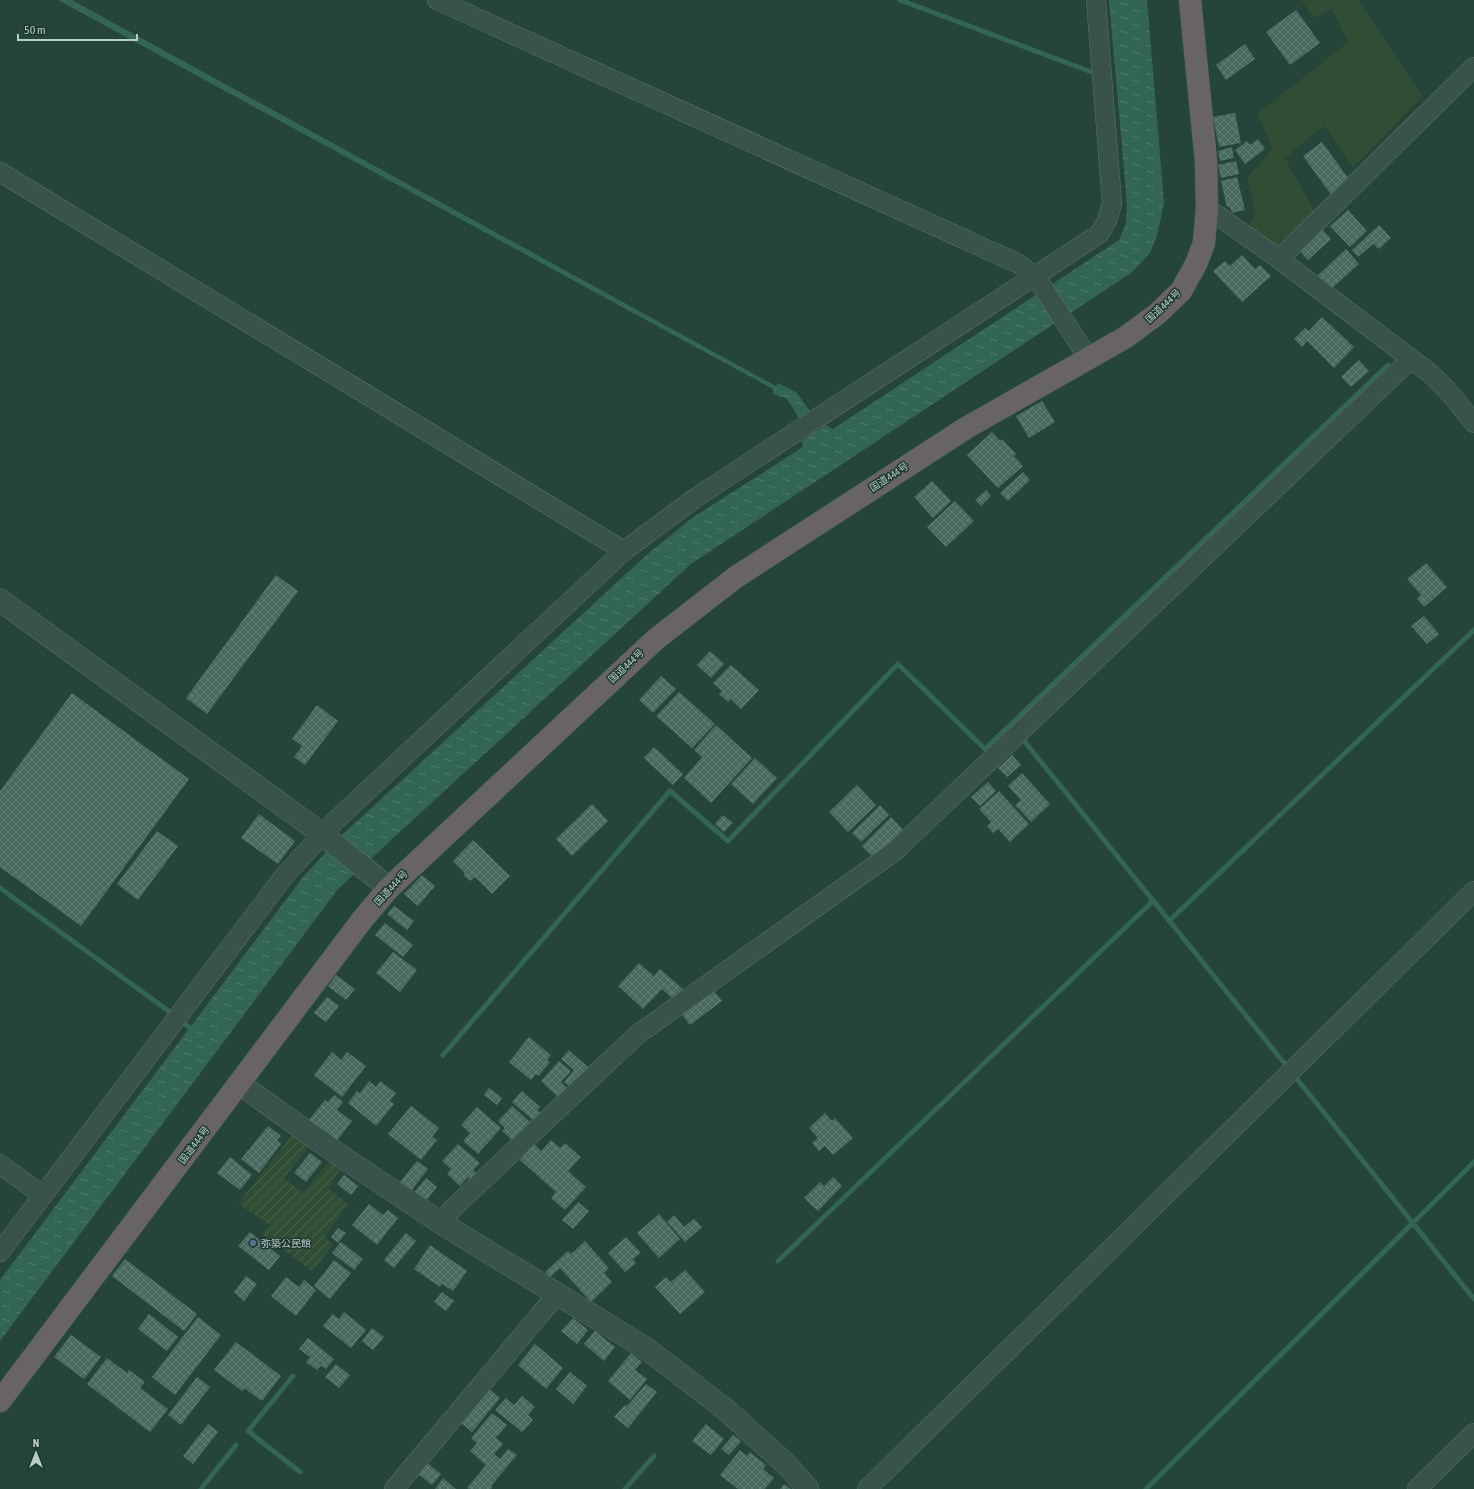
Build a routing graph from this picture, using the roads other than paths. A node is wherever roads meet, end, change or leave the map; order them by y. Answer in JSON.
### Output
{"nodes":[{"id":1,"x":437,"y":0,"type":"edge"},
{"id":2,"x":1096,"y":0,"type":"edge"},
{"id":3,"x":1190,"y":0,"type":"edge"},
{"id":4,"x":1474,"y":67,"type":"edge"},
{"id":5,"x":0,"y":172,"type":"edge"},
{"id":6,"x":1207,"y":208,"type":"junction"},
{"id":7,"x":1279,"y":259,"type":"junction"},
{"id":8,"x":1037,"y":279,"type":"junction"},
{"id":9,"x":1089,"y":359,"type":"junction"},
{"id":10,"x":1410,"y":360,"type":"junction"},
{"id":11,"x":1474,"y":423,"type":"edge"},
{"id":12,"x":624,"y":551,"type":"junction"},
{"id":13,"x":0,"y":600,"type":"edge"},
{"id":14,"x":325,"y":837,"type":"junction"},
{"id":15,"x":389,"y":888,"type":"junction"},
{"id":16,"x":1474,"y":891,"type":"edge"},
{"id":17,"x":240,"y":1084,"type":"junction"},
{"id":18,"x":0,"y":1164,"type":"edge"},
{"id":19,"x":42,"y":1195,"type":"junction"},
{"id":20,"x":441,"y":1223,"type":"junction"},
{"id":21,"x":0,"y":1252,"type":"edge"},
{"id":22,"x":558,"y":1293,"type":"junction"},
{"id":23,"x":0,"y":1401,"type":"edge"},
{"id":24,"x":1474,"y":1433,"type":"edge"},
{"id":25,"x":394,"y":1489,"type":"edge"},
{"id":26,"x":808,"y":1489,"type":"edge"},
{"id":27,"x":867,"y":1489,"type":"edge"},
{"id":28,"x":1416,"y":1489,"type":"edge"}],
"edges":[{"from":1,"to":8,"type":"street"},
{"from":2,"to":8,"type":"street"},
{"from":3,"to":6,"type":"highway","name":"国道444号"},
{"from":4,"to":7,"type":"street"},
{"from":5,"to":12,"type":"street"},
{"from":6,"to":7,"type":"street"},
{"from":6,"to":9,"type":"highway","name":"国道444号"},
{"from":7,"to":10,"type":"street"},
{"from":8,"to":9,"type":"street"},
{"from":8,"to":12,"type":"street"},
{"from":9,"to":15,"type":"highway","name":"国道444号"},
{"from":10,"to":11,"type":"street"},
{"from":10,"to":20,"type":"street"},
{"from":12,"to":14,"type":"street"},
{"from":13,"to":14,"type":"street"},
{"from":14,"to":15,"type":"street"},
{"from":14,"to":19,"type":"street"},
{"from":15,"to":17,"type":"highway","name":"国道444号"},
{"from":16,"to":27,"type":"street"},
{"from":17,"to":20,"type":"street"},
{"from":17,"to":23,"type":"highway","name":"国道444号"},
{"from":18,"to":19,"type":"street"},
{"from":19,"to":21,"type":"street"},
{"from":20,"to":22,"type":"street"},
{"from":22,"to":25,"type":"street"},
{"from":22,"to":26,"type":"street"},
{"from":24,"to":28,"type":"street"}]}
